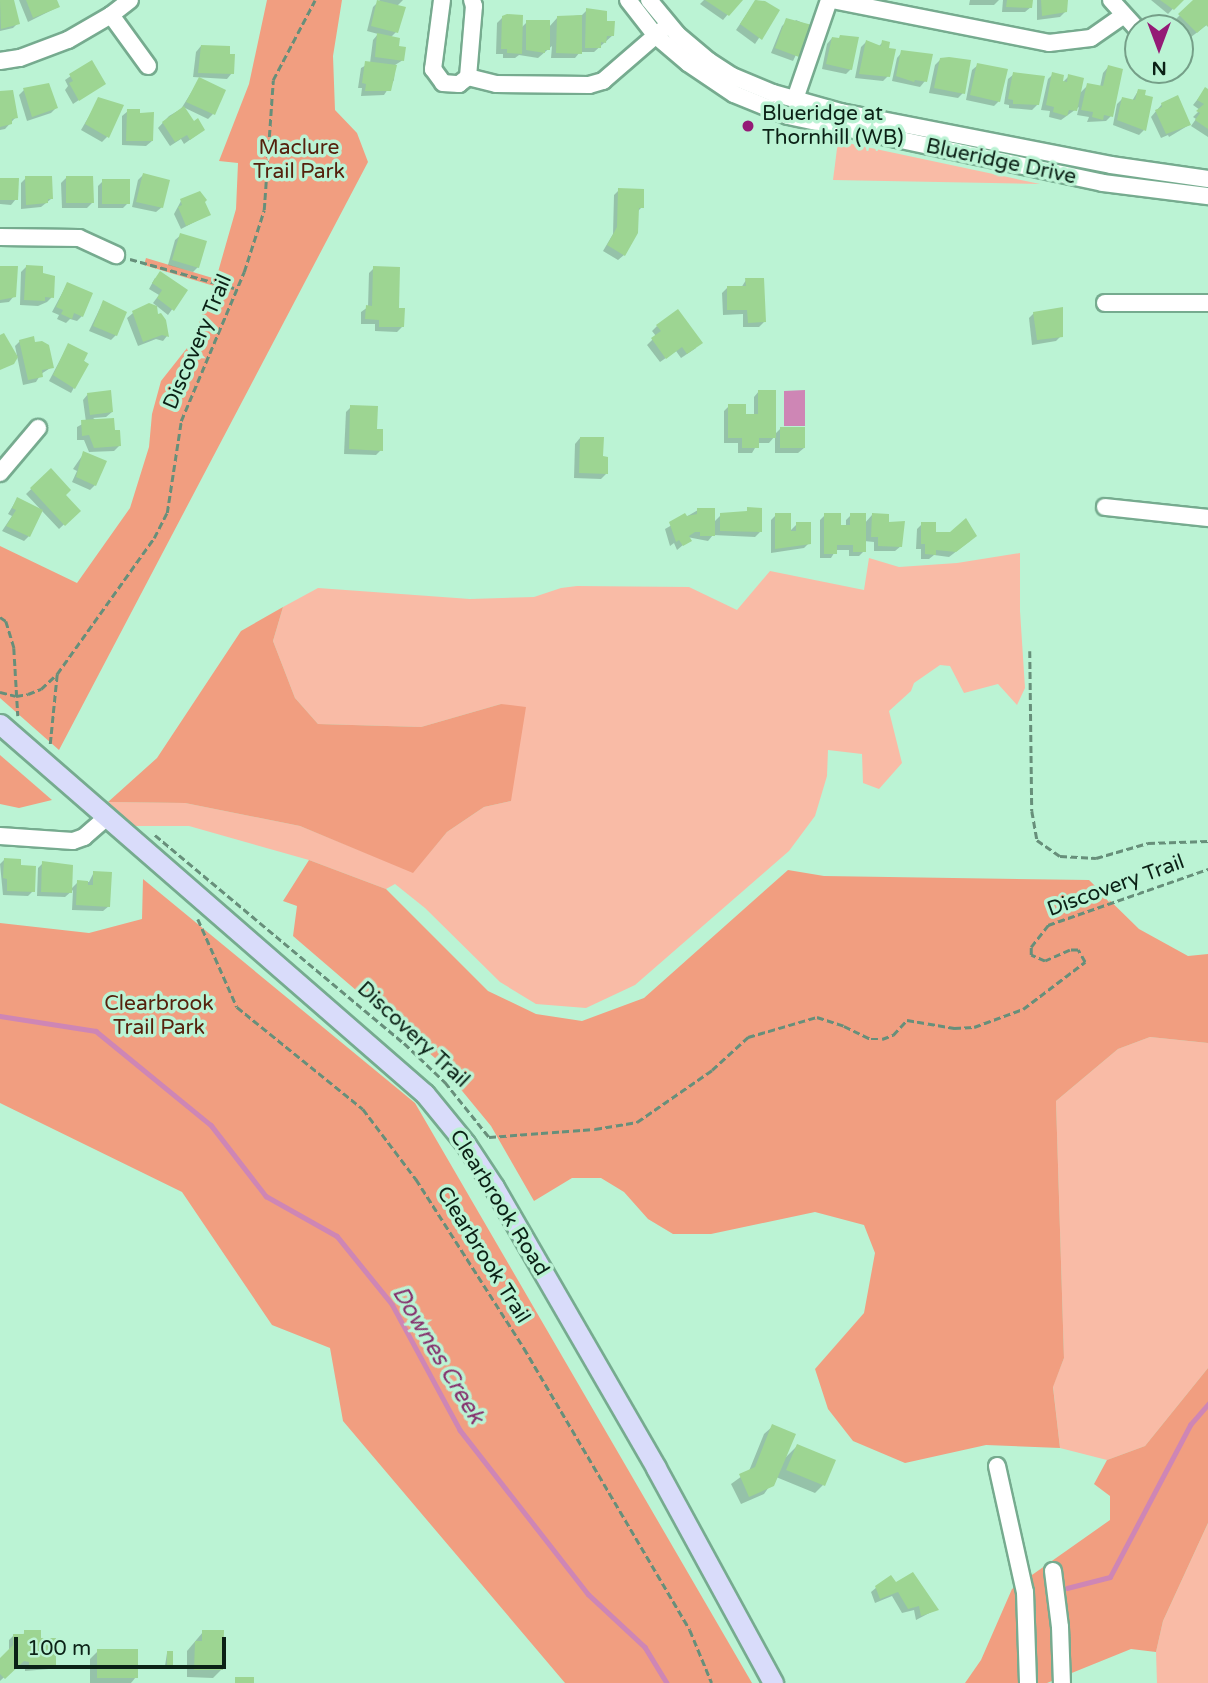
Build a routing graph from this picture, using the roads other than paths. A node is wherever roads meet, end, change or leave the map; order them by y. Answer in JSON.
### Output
{"nodes":[{"id":1,"x":130,"y":0,"type":"edge"},
{"id":2,"x":442,"y":0,"type":"edge"},
{"id":3,"x":472,"y":0,"type":"edge"},
{"id":4,"x":628,"y":0,"type":"edge"},
{"id":5,"x":649,"y":0,"type":"edge"},
{"id":6,"x":830,"y":0,"type":"edge"},
{"id":7,"x":1111,"y":0,"type":"edge"},
{"id":8,"x":111,"y":15,"type":"junction"},
{"id":9,"x":1124,"y":15,"type":"joint"},
{"id":10,"x":662,"y":30,"type":"junction"},
{"id":11,"x":0,"y":61,"type":"edge"},
{"id":12,"x":148,"y":66,"type":"dead end"},
{"id":13,"x":468,"y":76,"type":"junction"},
{"id":14,"x":795,"y":99,"type":"junction"},
{"id":15,"x":1208,"y":179,"type":"edge"},
{"id":16,"x":1208,"y":196,"type":"edge"},
{"id":17,"x":0,"y":237,"type":"edge"},
{"id":18,"x":116,"y":256,"type":"road end"},
{"id":19,"x":1105,"y":303,"type":"dead end"},
{"id":20,"x":1208,"y":303,"type":"edge"},
{"id":21,"x":38,"y":428,"type":"dead end"},
{"id":22,"x":0,"y":473,"type":"edge"},
{"id":23,"x":1105,"y":508,"type":"dead end"},
{"id":24,"x":1208,"y":518,"type":"edge"},
{"id":25,"x":0,"y":724,"type":"edge"},
{"id":26,"x":106,"y":818,"type":"junction"},
{"id":27,"x":0,"y":836,"type":"edge"},
{"id":28,"x":997,"y":1466,"type":"dead end"},
{"id":29,"x":1053,"y":1571,"type":"dead end"},
{"id":30,"x":772,"y":1683,"type":"edge"},
{"id":31,"x":1028,"y":1683,"type":"edge"},
{"id":32,"x":1062,"y":1683,"type":"edge"}],
"edges":[{"from":1,"to":8,"type":"street"},
{"from":2,"to":13,"type":"street"},
{"from":3,"to":13,"type":"street"},
{"from":4,"to":10,"type":"street","name":"Blueridge Drive"},
{"from":5,"to":10,"type":"street","name":"Blueridge Drive"},
{"from":6,"to":9,"type":"street"},
{"from":6,"to":14,"type":"street"},
{"from":7,"to":9,"type":"street"},
{"from":8,"to":11,"type":"street"},
{"from":8,"to":12,"type":"street"},
{"from":10,"to":13,"type":"street"},
{"from":10,"to":14,"type":"street","name":"Blueridge Drive"},
{"from":10,"to":16,"type":"street","name":"Blueridge Drive"},
{"from":14,"to":15,"type":"street","name":"Blueridge Drive"},
{"from":17,"to":18,"type":"street"},
{"from":19,"to":20,"type":"street"},
{"from":21,"to":22,"type":"street"},
{"from":23,"to":24,"type":"street"},
{"from":25,"to":26,"type":"main road","name":"Clearbrook Road"},
{"from":26,"to":27,"type":"street"},
{"from":26,"to":30,"type":"main road","name":"Clearbrook Road"},
{"from":28,"to":31,"type":"street"},
{"from":29,"to":32,"type":"street"}]}
